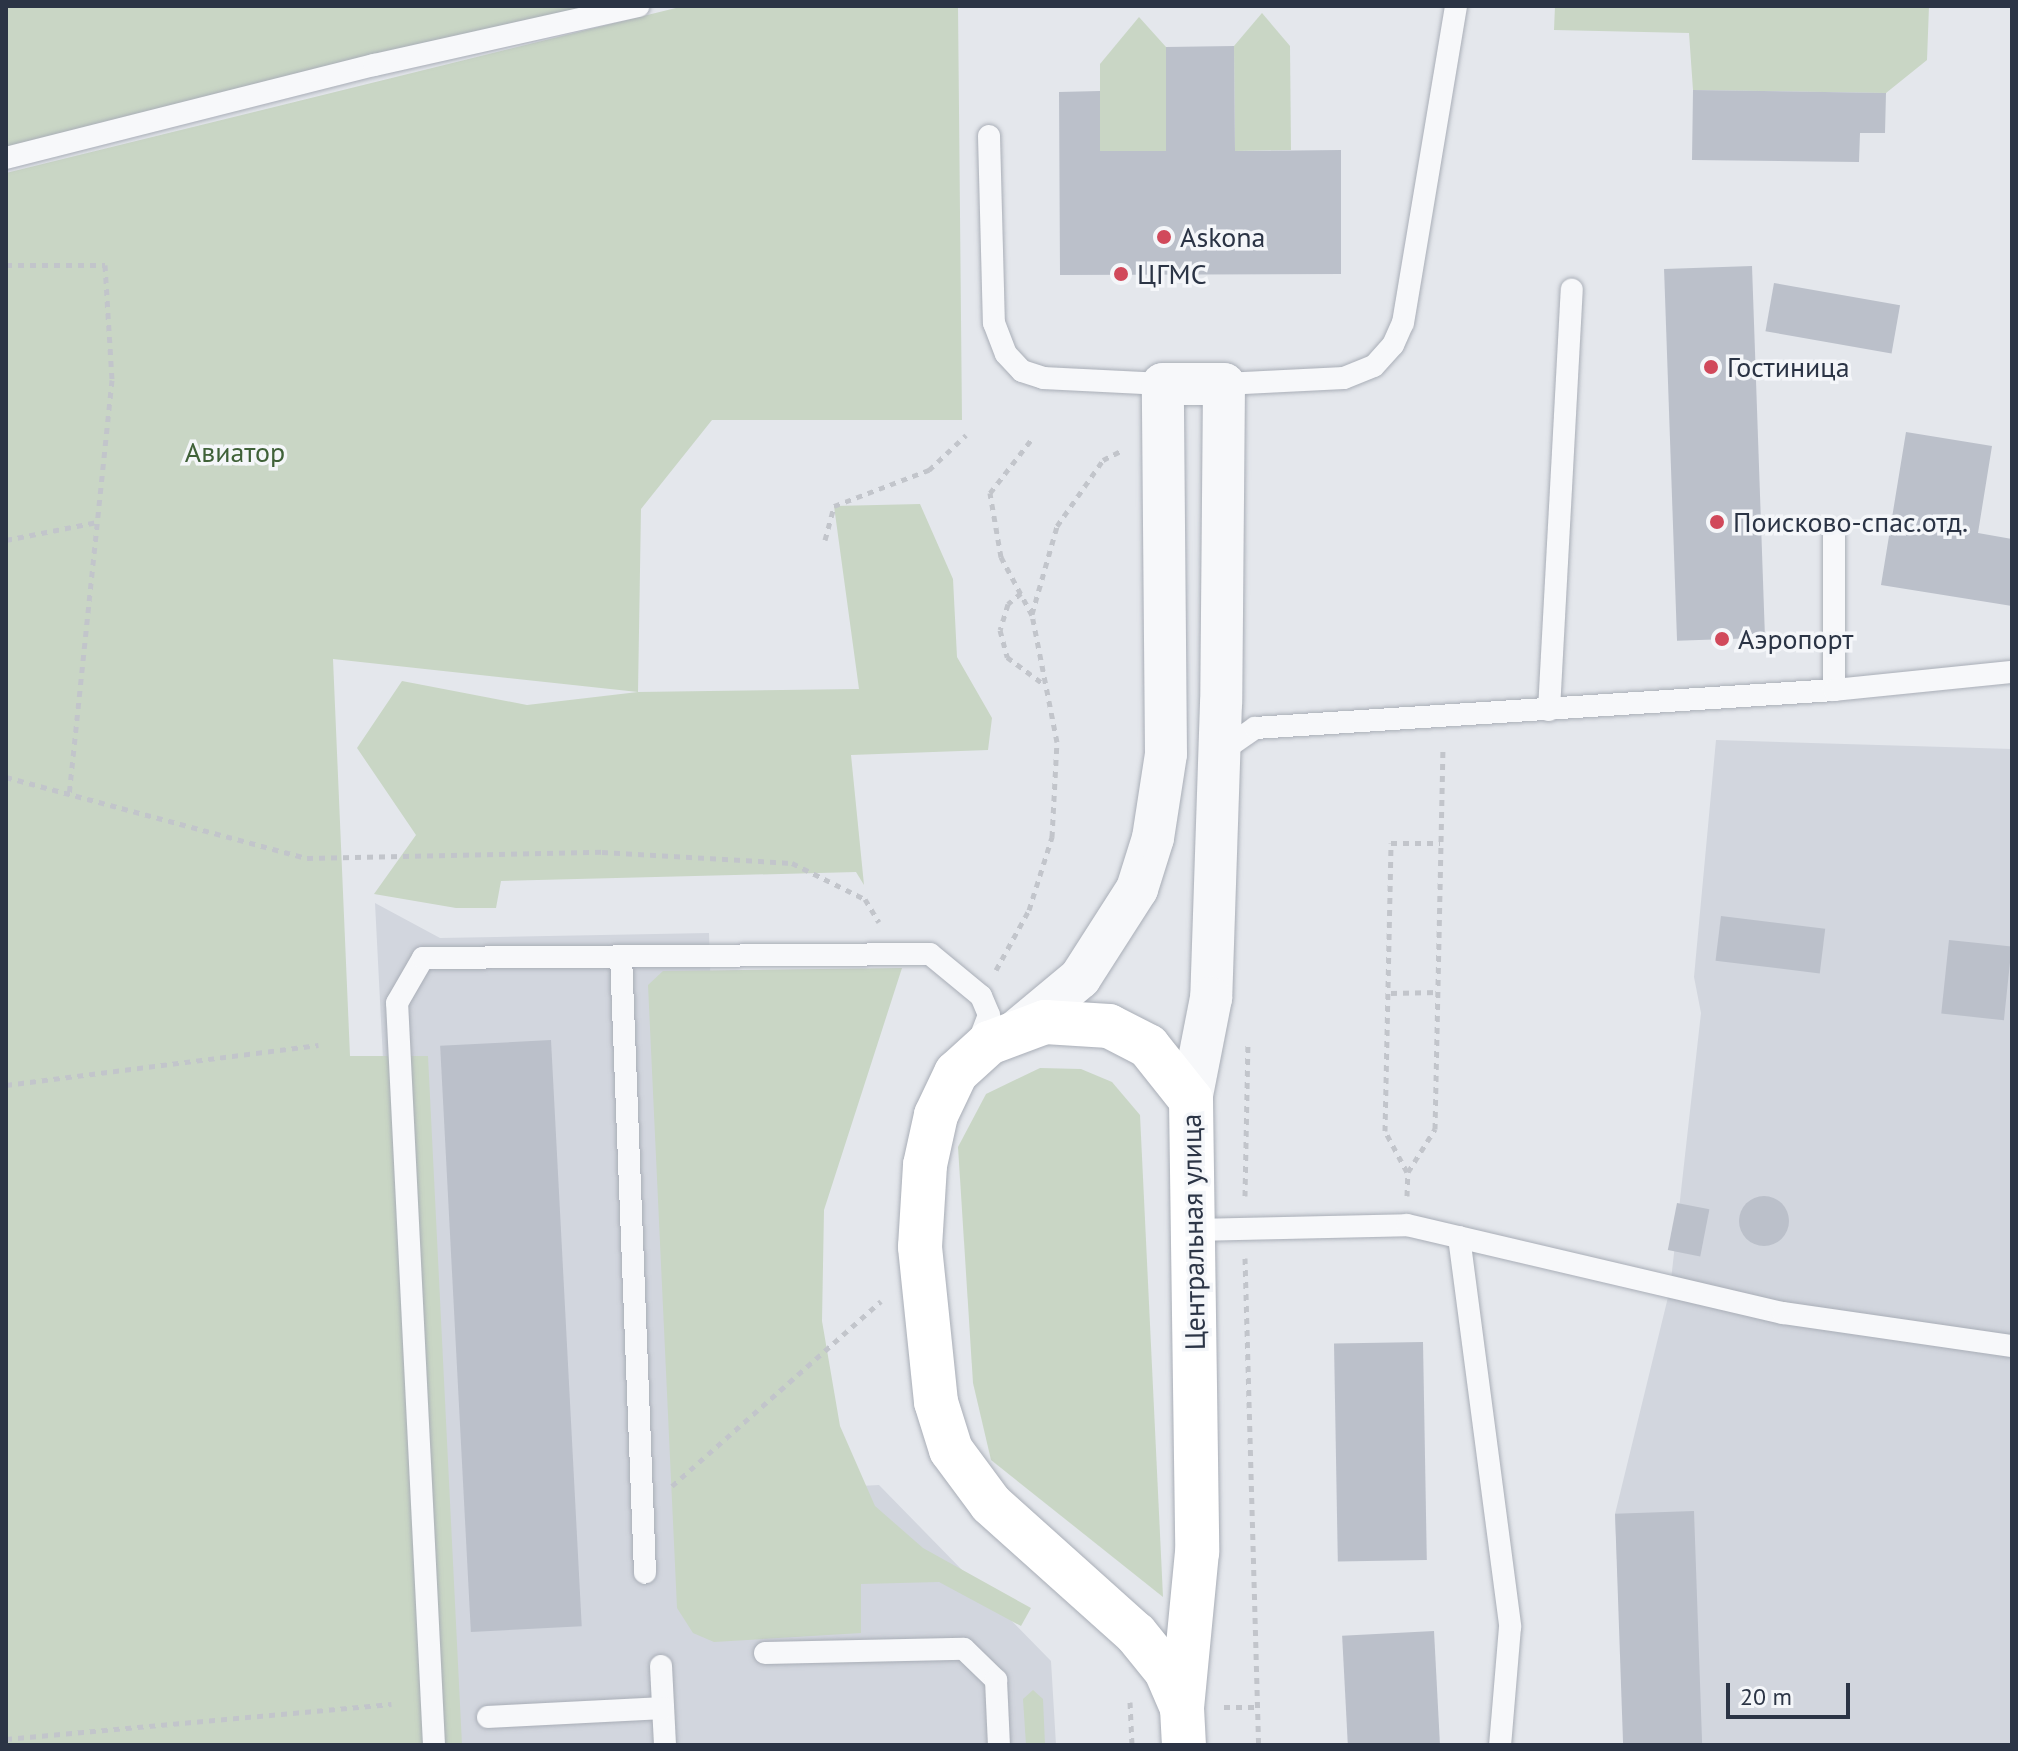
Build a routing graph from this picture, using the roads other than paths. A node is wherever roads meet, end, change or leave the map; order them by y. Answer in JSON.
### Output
{"nodes":[{"id":1,"x":639,"y":6,"type":"edge"},
{"id":2,"x":1456,"y":6,"type":"edge"},
{"id":3,"x":989,"y":136,"type":"dead end"},
{"id":4,"x":6,"y":158,"type":"edge"},
{"id":5,"x":1572,"y":290,"type":"dead end"},
{"id":6,"x":1163,"y":384,"type":"junction"},
{"id":7,"x":1224,"y":384,"type":"junction"},
{"id":8,"x":1834,"y":536,"type":"dead end"},
{"id":9,"x":2012,"y":672,"type":"edge"},
{"id":10,"x":1834,"y":690,"type":"junction"},
{"id":11,"x":1549,"y":710,"type":"junction"},
{"id":12,"x":1219,"y":753,"type":"junction"},
{"id":13,"x":621,"y":956,"type":"junction"},
{"id":14,"x":1014,"y":1033,"type":"junction"},
{"id":15,"x":956,"y":1073,"type":"junction"},
{"id":16,"x":1191,"y":1100,"type":"junction"},
{"id":17,"x":1194,"y":1230,"type":"junction"},
{"id":18,"x":1459,"y":1237,"type":"junction"},
{"id":19,"x":2012,"y":1346,"type":"edge"},
{"id":20,"x":645,"y":1573,"type":"dead end"},
{"id":21,"x":765,"y":1653,"type":"dead end"},
{"id":22,"x":661,"y":1666,"type":"dead end"},
{"id":23,"x":663,"y":1708,"type":"junction"},
{"id":24,"x":488,"y":1717,"type":"dead end"},
{"id":25,"x":1183,"y":1726,"type":"edge"},
{"id":26,"x":434,"y":1745,"type":"edge"},
{"id":27,"x":665,"y":1745,"type":"edge"},
{"id":28,"x":999,"y":1745,"type":"edge"},
{"id":29,"x":1500,"y":1745,"type":"edge"}],
"edges":[{"from":1,"to":4,"type":"lane"},
{"from":2,"to":7,"type":"lane"},
{"from":3,"to":6,"type":"lane"},
{"from":5,"to":11,"type":"lane"},
{"from":6,"to":7,"type":"street"},
{"from":6,"to":14,"type":"street"},
{"from":7,"to":12,"type":"street"},
{"from":8,"to":10,"type":"lane"},
{"from":9,"to":10,"type":"lane"},
{"from":10,"to":11,"type":"lane"},
{"from":11,"to":12,"type":"lane"},
{"from":12,"to":16,"type":"street"},
{"from":13,"to":15,"type":"lane"},
{"from":13,"to":20,"type":"lane"},
{"from":13,"to":26,"type":"lane"},
{"from":14,"to":15,"type":"main road","name":"Центральная улица"},
{"from":14,"to":16,"type":"main road","name":"Центральная улица"},
{"from":15,"to":25,"type":"main road","name":"Центральная улица"},
{"from":16,"to":17,"type":"main road","name":"Центральная улица"},
{"from":17,"to":18,"type":"lane"},
{"from":17,"to":25,"type":"main road","name":"Центральная улица"},
{"from":18,"to":19,"type":"lane"},
{"from":18,"to":29,"type":"lane"},
{"from":21,"to":28,"type":"lane"},
{"from":22,"to":23,"type":"lane"},
{"from":23,"to":24,"type":"lane"},
{"from":23,"to":27,"type":"lane"}]}
